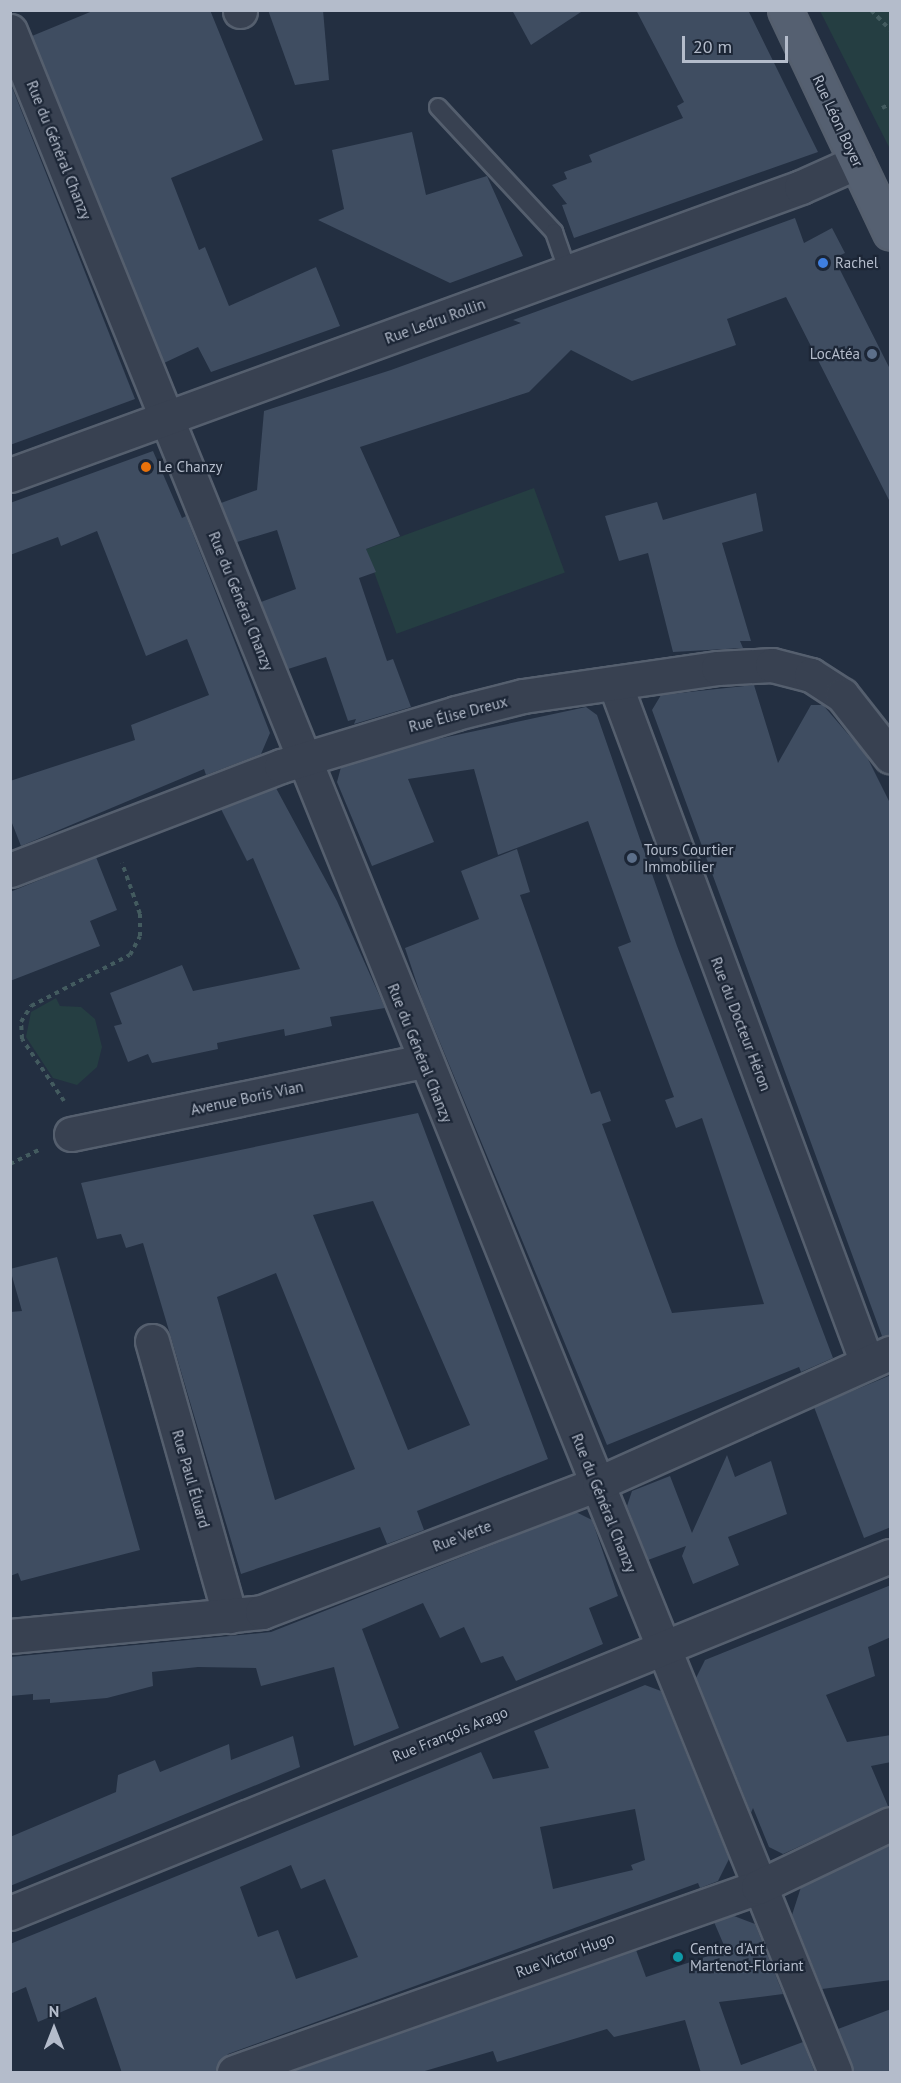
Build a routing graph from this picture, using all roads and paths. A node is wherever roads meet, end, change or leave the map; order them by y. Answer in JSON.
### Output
{"nodes":[{"id":1,"x":785,"y":10,"type":"edge"},
{"id":2,"x":871,"y":10,"type":"edge"},
{"id":3,"x":891,"y":30,"type":"edge"},
{"id":4,"x":10,"y":31,"type":"edge"},
{"id":5,"x":891,"y":104,"type":"edge"},
{"id":6,"x":438,"y":107,"type":"dead end"},
{"id":7,"x":882,"y":108,"type":"dead end"},
{"id":8,"x":857,"y":162,"type":"junction"},
{"id":9,"x":891,"y":232,"type":"edge"},
{"id":10,"x":568,"y":272,"type":"junction"},
{"id":11,"x":169,"y":417,"type":"junction"},
{"id":12,"x":10,"y":475,"type":"edge"},
{"id":13,"x":615,"y":684,"type":"junction"},
{"id":14,"x":891,"y":756,"type":"edge"},
{"id":15,"x":303,"y":758,"type":"junction"},
{"id":16,"x":107,"y":833,"type":"junction"},
{"id":17,"x":10,"y":870,"type":"edge"},
{"id":18,"x":423,"y":1061,"type":"junction"},
{"id":19,"x":71,"y":1134,"type":"joint"},
{"id":20,"x":152,"y":1341,"type":"dead end"},
{"id":21,"x":879,"y":1358,"type":"edge"},
{"id":22,"x":597,"y":1483,"type":"junction"},
{"id":23,"x":891,"y":1556,"type":"edge"},
{"id":24,"x":230,"y":1616,"type":"junction"},
{"id":25,"x":10,"y":1636,"type":"edge"},
{"id":26,"x":664,"y":1647,"type":"junction"},
{"id":27,"x":891,"y":1824,"type":"edge"},
{"id":28,"x":758,"y":1887,"type":"junction"},
{"id":29,"x":10,"y":1913,"type":"edge"},
{"id":30,"x":234,"y":2073,"type":"edge"},
{"id":31,"x":835,"y":2073,"type":"edge"}],
"edges":[{"from":1,"to":8,"type":"main road","name":"Rue Léon Boyer"},
{"from":2,"to":3,"type":"path"},
{"from":4,"to":11,"type":"street","name":"Rue du Général Chanzy"},
{"from":5,"to":7,"type":"path"},
{"from":6,"to":10,"type":"lane"},
{"from":8,"to":9,"type":"main road","name":"Rue Léon Boyer"},
{"from":8,"to":10,"type":"street","name":"Rue Ledru Rollin"},
{"from":10,"to":11,"type":"street","name":"Rue Ledru Rollin"},
{"from":11,"to":12,"type":"street","name":"Rue Ledru Rollin"},
{"from":11,"to":15,"type":"street","name":"Rue du Général Chanzy"},
{"from":13,"to":14,"type":"street","name":"Rue Élise Dreux"},
{"from":13,"to":15,"type":"street","name":"Rue Élise Dreux"},
{"from":13,"to":21,"type":"street","name":"Rue du Docteur Héron"},
{"from":15,"to":16,"type":"street","name":"Rue Élise Dreux"},
{"from":15,"to":18,"type":"street","name":"Rue du Général Chanzy"},
{"from":16,"to":17,"type":"street","name":"Rue Élise Dreux"},
{"from":16,"to":19,"type":"path"},
{"from":18,"to":19,"type":"street","name":"Avenue Boris Vian"},
{"from":18,"to":22,"type":"street","name":"Rue du Général Chanzy"},
{"from":20,"to":24,"type":"street","name":"Rue Paul Éluard"},
{"from":21,"to":22,"type":"street","name":"Rue Verte"},
{"from":22,"to":24,"type":"street","name":"Rue Verte"},
{"from":22,"to":26,"type":"street","name":"Rue du Général Chanzy"},
{"from":23,"to":26,"type":"street","name":"Rue François Arago"},
{"from":24,"to":25,"type":"street","name":"Rue Verte"},
{"from":26,"to":28,"type":"street","name":"Rue du Général Chanzy"},
{"from":26,"to":29,"type":"street","name":"Rue François Arago"},
{"from":27,"to":28,"type":"street","name":"Rue Victor Hugo"},
{"from":28,"to":30,"type":"street","name":"Rue Victor Hugo"},
{"from":28,"to":31,"type":"street","name":"Rue du Général Chanzy"}]}
